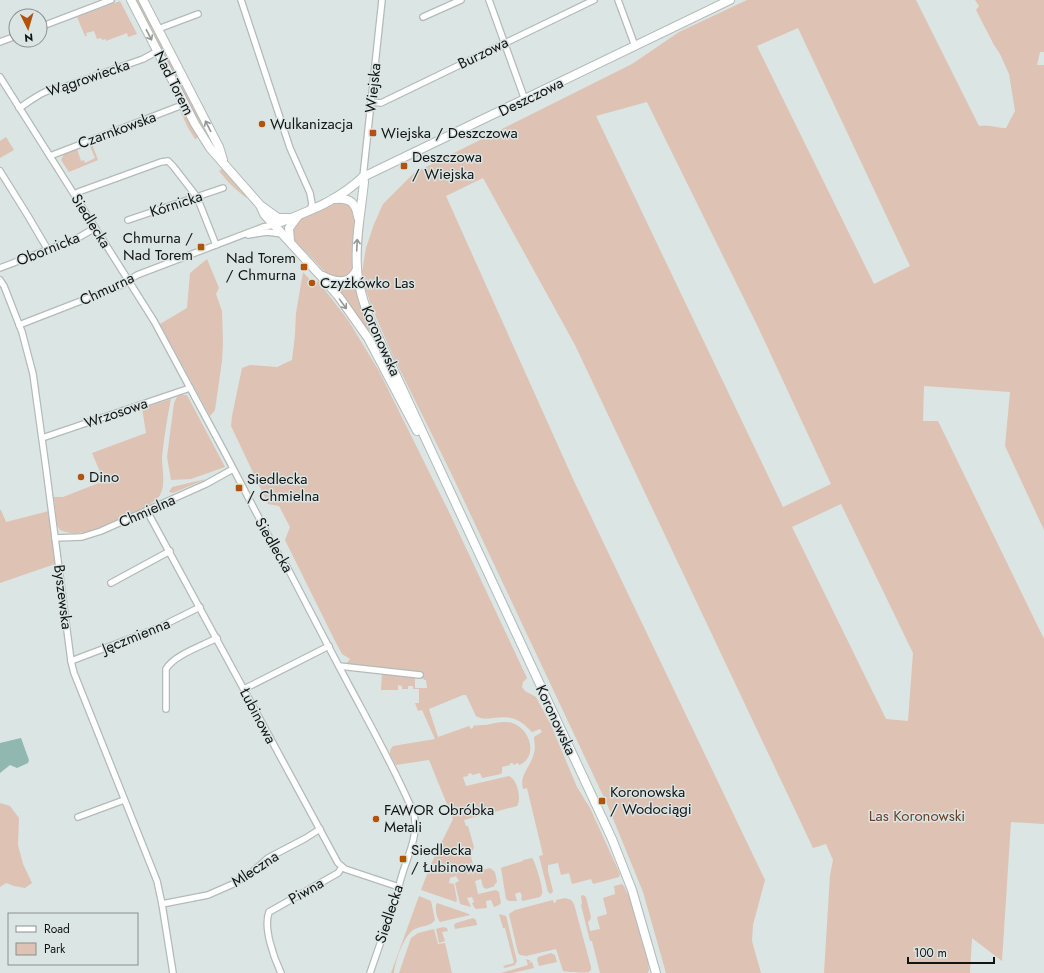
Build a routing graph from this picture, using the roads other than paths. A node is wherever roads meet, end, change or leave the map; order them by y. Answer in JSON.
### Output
{"nodes":[{"id":1,"x":111,"y":0,"type":"edge"},
{"id":2,"x":131,"y":0,"type":"edge"},
{"id":3,"x":143,"y":0,"type":"edge"},
{"id":4,"x":241,"y":0,"type":"edge"},
{"id":5,"x":382,"y":0,"type":"edge"},
{"id":6,"x":461,"y":0,"type":"edge"},
{"id":7,"x":490,"y":0,"type":"edge"},
{"id":8,"x":594,"y":0,"type":"edge"},
{"id":9,"x":618,"y":0,"type":"edge"},
{"id":10,"x":730,"y":0,"type":"edge"},
{"id":11,"x":198,"y":14,"type":"dead end"},
{"id":12,"x":423,"y":17,"type":"dead end"},
{"id":13,"x":48,"y":24,"type":"edge"},
{"id":14,"x":158,"y":29,"type":"junction"},
{"id":15,"x":504,"y":42,"type":"junction"},
{"id":16,"x":635,"y":46,"type":"junction"},
{"id":17,"x":158,"y":52,"type":"junction"},
{"id":18,"x":0,"y":77,"type":"edge"},
{"id":19,"x":525,"y":100,"type":"junction"},
{"id":20,"x":371,"y":102,"type":"junction"},
{"id":21,"x":185,"y":104,"type":"junction"},
{"id":22,"x":19,"y":108,"type":"junction"},
{"id":23,"x":50,"y":156,"type":"junction"},
{"id":24,"x":171,"y":156,"type":"dead end"},
{"id":25,"x":165,"y":161,"type":"junction"},
{"id":26,"x":224,"y":162,"type":"junction"},
{"id":27,"x":0,"y":171,"type":"edge"},
{"id":28,"x":363,"y":177,"type":"junction"},
{"id":29,"x":223,"y":188,"type":"dead end"},
{"id":30,"x":74,"y":194,"type":"junction"},
{"id":31,"x":197,"y":197,"type":"junction"},
{"id":32,"x":334,"y":200,"type":"junction"},
{"id":33,"x":260,"y":205,"type":"junction"},
{"id":34,"x":310,"y":211,"type":"junction"},
{"id":35,"x":295,"y":216,"type":"junction"},
{"id":36,"x":128,"y":220,"type":"dead end"},
{"id":37,"x":359,"y":222,"type":"junction"},
{"id":38,"x":274,"y":225,"type":"junction"},
{"id":39,"x":95,"y":228,"type":"junction"},
{"id":40,"x":283,"y":234,"type":"junction"},
{"id":41,"x":240,"y":237,"type":"junction"},
{"id":42,"x":290,"y":241,"type":"junction"},
{"id":43,"x":216,"y":245,"type":"junction"},
{"id":44,"x":48,"y":250,"type":"junction"},
{"id":45,"x":0,"y":268,"type":"edge"},
{"id":46,"x":357,"y":268,"type":"junction"},
{"id":47,"x":319,"y":274,"type":"junction"},
{"id":48,"x":0,"y":280,"type":"edge"},
{"id":49,"x":128,"y":280,"type":"junction"},
{"id":50,"x":19,"y":326,"type":"junction"},
{"id":51,"x":190,"y":388,"type":"junction"},
{"id":52,"x":42,"y":438,"type":"junction"},
{"id":53,"x":233,"y":469,"type":"junction"},
{"id":54,"x":441,"y":473,"type":"junction"},
{"id":55,"x":148,"y":511,"type":"junction"},
{"id":56,"x":55,"y":538,"type":"junction"},
{"id":57,"x":170,"y":551,"type":"junction"},
{"id":58,"x":111,"y":583,"type":"dead end"},
{"id":59,"x":200,"y":607,"type":"junction"},
{"id":60,"x":216,"y":638,"type":"junction"},
{"id":61,"x":329,"y":646,"type":"junction"},
{"id":62,"x":71,"y":661,"type":"junction"},
{"id":63,"x":339,"y":666,"type":"junction"},
{"id":64,"x":420,"y":675,"type":"dead end"},
{"id":65,"x":244,"y":689,"type":"junction"},
{"id":66,"x":166,"y":709,"type":"dead end"},
{"id":67,"x":124,"y":800,"type":"junction"},
{"id":68,"x":78,"y":817,"type":"dead end"},
{"id":69,"x":320,"y":829,"type":"junction"},
{"id":70,"x":342,"y":868,"type":"junction"},
{"id":71,"x":399,"y":887,"type":"junction"},
{"id":72,"x":162,"y":904,"type":"junction"},
{"id":73,"x":173,"y":973,"type":"edge"},
{"id":74,"x":281,"y":973,"type":"edge"},
{"id":75,"x":370,"y":973,"type":"edge"},
{"id":76,"x":656,"y":973,"type":"edge"}],
"edges":[{"from":1,"to":13,"type":"street"},
{"from":2,"to":17,"type":"main road","name":"Nad Torem","one_way":true},
{"from":3,"to":14,"type":"main road","name":"Nad Torem"},
{"from":4,"to":34,"type":"street"},
{"from":5,"to":20,"type":"street","name":"Wiejska"},
{"from":6,"to":12,"type":"street"},
{"from":7,"to":15,"type":"street"},
{"from":8,"to":15,"type":"street","name":"Burzowa"},
{"from":9,"to":16,"type":"street"},
{"from":10,"to":16,"type":"main road","name":"Deszczowa"},
{"from":11,"to":14,"type":"street"},
{"from":26,"to":14,"type":"main road","name":"Nad Torem","one_way":true},
{"from":15,"to":19,"type":"street"},
{"from":15,"to":20,"type":"street","name":"Burzowa"},
{"from":16,"to":19,"type":"main road","name":"Deszczowa"},
{"from":17,"to":21,"type":"main road","name":"Nad Torem"},
{"from":17,"to":22,"type":"street","name":"Wągrowiecka"},
{"from":18,"to":22,"type":"street","name":"Siedlecka"},
{"from":19,"to":28,"type":"main road","name":"Deszczowa"},
{"from":20,"to":28,"type":"street","name":"Wiejska"},
{"from":21,"to":23,"type":"street","name":"Czarnkowska"},
{"from":21,"to":26,"type":"main road","name":"Nad Torem"},
{"from":22,"to":23,"type":"street","name":"Siedlecka"},
{"from":23,"to":30,"type":"street","name":"Siedlecka"},
{"from":24,"to":25,"type":"street"},
{"from":25,"to":30,"type":"street"},
{"from":25,"to":31,"type":"street"},
{"from":26,"to":33,"type":"main road","name":"Nad Torem"},
{"from":27,"to":44,"type":"street"},
{"from":28,"to":32,"type":"main road","name":"Deszczowa"},
{"from":28,"to":37,"type":"main road","name":"Koronowska"},
{"from":29,"to":31,"type":"street","name":"Kórnicka"},
{"from":30,"to":39,"type":"street","name":"Siedlecka"},
{"from":31,"to":36,"type":"street","name":"Kórnicka"},
{"from":31,"to":43,"type":"street"},
{"from":32,"to":34,"type":"main road","name":"Deszczowa"},
{"from":32,"to":37,"type":"main road"},
{"from":33,"to":35,"type":"main road","name":"Nad Torem"},
{"from":33,"to":38,"type":"main road","name":"Nad Torem"},
{"from":34,"to":35,"type":"main road","name":"Deszczowa"},
{"from":35,"to":38,"type":"main road","name":"Chmurna"},
{"from":35,"to":42,"type":"main road"},
{"from":46,"to":37,"type":"main road","name":"Koronowska","one_way":true},
{"from":38,"to":40,"type":"main road","name":"Koronowska"},
{"from":38,"to":41,"type":"street","name":"Chmurna"},
{"from":39,"to":44,"type":"street","name":"Obornicka"},
{"from":39,"to":49,"type":"street","name":"Siedlecka"},
{"from":40,"to":41,"type":"street","name":"Chmurna"},
{"from":40,"to":42,"type":"main road","name":"Koronowska"},
{"from":41,"to":43,"type":"street","name":"Chmurna"},
{"from":42,"to":47,"type":"main road","name":"Koronowska"},
{"from":43,"to":49,"type":"street","name":"Chmurna"},
{"from":44,"to":45,"type":"street","name":"Obornicka"},
{"from":46,"to":47,"type":"main road"},
{"from":46,"to":54,"type":"main road","name":"Koronowska"},
{"from":47,"to":54,"type":"main road","name":"Koronowska","one_way":true},
{"from":48,"to":50,"type":"street","name":"Byszewska"},
{"from":49,"to":50,"type":"street","name":"Chmurna"},
{"from":49,"to":51,"type":"street","name":"Siedlecka"},
{"from":50,"to":52,"type":"street","name":"Byszewska"},
{"from":51,"to":52,"type":"street","name":"Wrzosowa"},
{"from":51,"to":53,"type":"street","name":"Siedlecka"},
{"from":52,"to":56,"type":"street","name":"Byszewska"},
{"from":53,"to":55,"type":"street","name":"Chmielna"},
{"from":53,"to":61,"type":"street","name":"Siedlecka"},
{"from":54,"to":76,"type":"main road","name":"Koronowska"},
{"from":55,"to":56,"type":"street","name":"Chmielna"},
{"from":55,"to":57,"type":"street","name":"Łubinowa"},
{"from":56,"to":62,"type":"street","name":"Byszewska"},
{"from":57,"to":58,"type":"street"},
{"from":57,"to":59,"type":"street","name":"Łubinowa"},
{"from":59,"to":60,"type":"street","name":"Łubinowa"},
{"from":59,"to":62,"type":"street","name":"Jęczmienna"},
{"from":60,"to":65,"type":"street","name":"Łubinowa"},
{"from":60,"to":66,"type":"street"},
{"from":61,"to":63,"type":"street","name":"Siedlecka"},
{"from":61,"to":65,"type":"street"},
{"from":62,"to":67,"type":"street","name":"Byszewska"},
{"from":63,"to":64,"type":"street"},
{"from":63,"to":71,"type":"street","name":"Siedlecka"},
{"from":65,"to":69,"type":"street","name":"Łubinowa"},
{"from":67,"to":68,"type":"street"},
{"from":67,"to":72,"type":"street","name":"Byszewska"},
{"from":69,"to":70,"type":"street","name":"Łubinowa"},
{"from":69,"to":72,"type":"street","name":"Mleczna"},
{"from":70,"to":71,"type":"street"},
{"from":70,"to":74,"type":"street","name":"Piwna"},
{"from":71,"to":75,"type":"street","name":"Siedlecka"},
{"from":72,"to":73,"type":"street","name":"Byszewska"}]}
